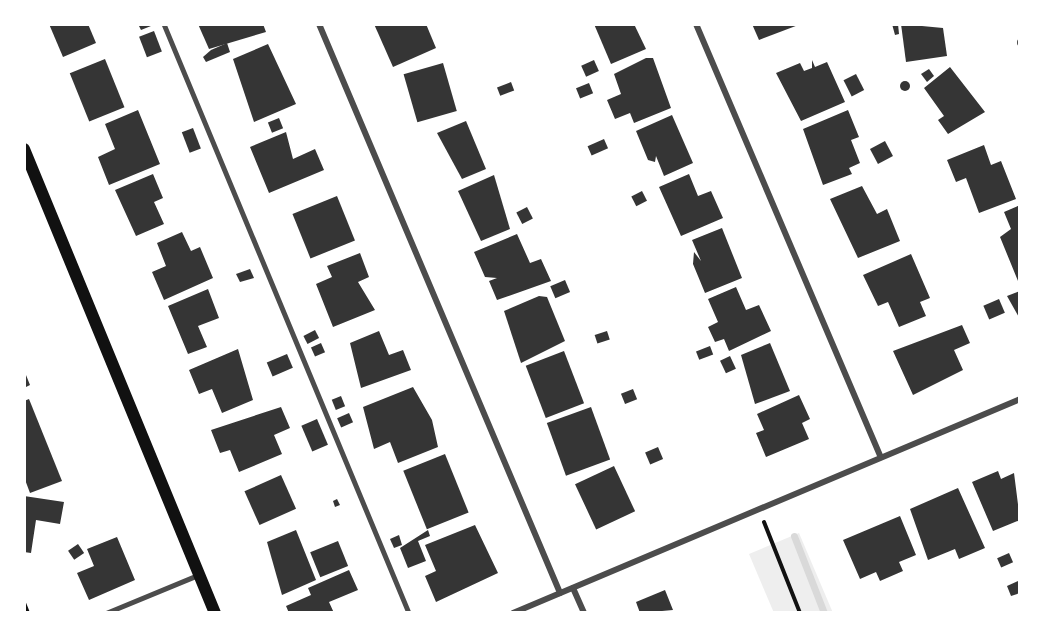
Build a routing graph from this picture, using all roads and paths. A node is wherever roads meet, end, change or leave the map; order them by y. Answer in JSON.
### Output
{"nodes":[{"id":1,"x":164,"y":24,"type":"edge"},
{"id":2,"x":319,"y":24,"type":"edge"},
{"id":3,"x":696,"y":24,"type":"edge"},
{"id":4,"x":24,"y":149,"type":"edge"},
{"id":5,"x":1020,"y":399,"type":"edge"},
{"id":6,"x":881,"y":457,"type":"junction"},
{"id":7,"x":765,"y":525,"type":"dead end"},
{"id":8,"x":198,"y":575,"type":"junction"},
{"id":9,"x":573,"y":588,"type":"junction"},
{"id":10,"x":560,"y":593,"type":"junction"},
{"id":11,"x":24,"y":603,"type":"edge"},
{"id":12,"x":28,"y":613,"type":"edge"},
{"id":13,"x":106,"y":613,"type":"edge"},
{"id":14,"x":215,"y":613,"type":"edge"},
{"id":15,"x":409,"y":613,"type":"edge"},
{"id":16,"x":513,"y":613,"type":"edge"},
{"id":17,"x":584,"y":613,"type":"edge"},
{"id":18,"x":800,"y":613,"type":"edge"}],
"edges":[{"from":1,"to":15,"type":"lane"},
{"from":2,"to":10,"type":"street"},
{"from":3,"to":6,"type":"street"},
{"from":4,"to":8,"type":"main road"},
{"from":5,"to":6,"type":"street"},
{"from":6,"to":9,"type":"street"},
{"from":7,"to":18,"type":"path"},
{"from":8,"to":13,"type":"lane"},
{"from":8,"to":14,"type":"main road"},
{"from":9,"to":10,"type":"street"},
{"from":9,"to":17,"type":"street"},
{"from":10,"to":16,"type":"street"},
{"from":11,"to":12,"type":"path"}]}
